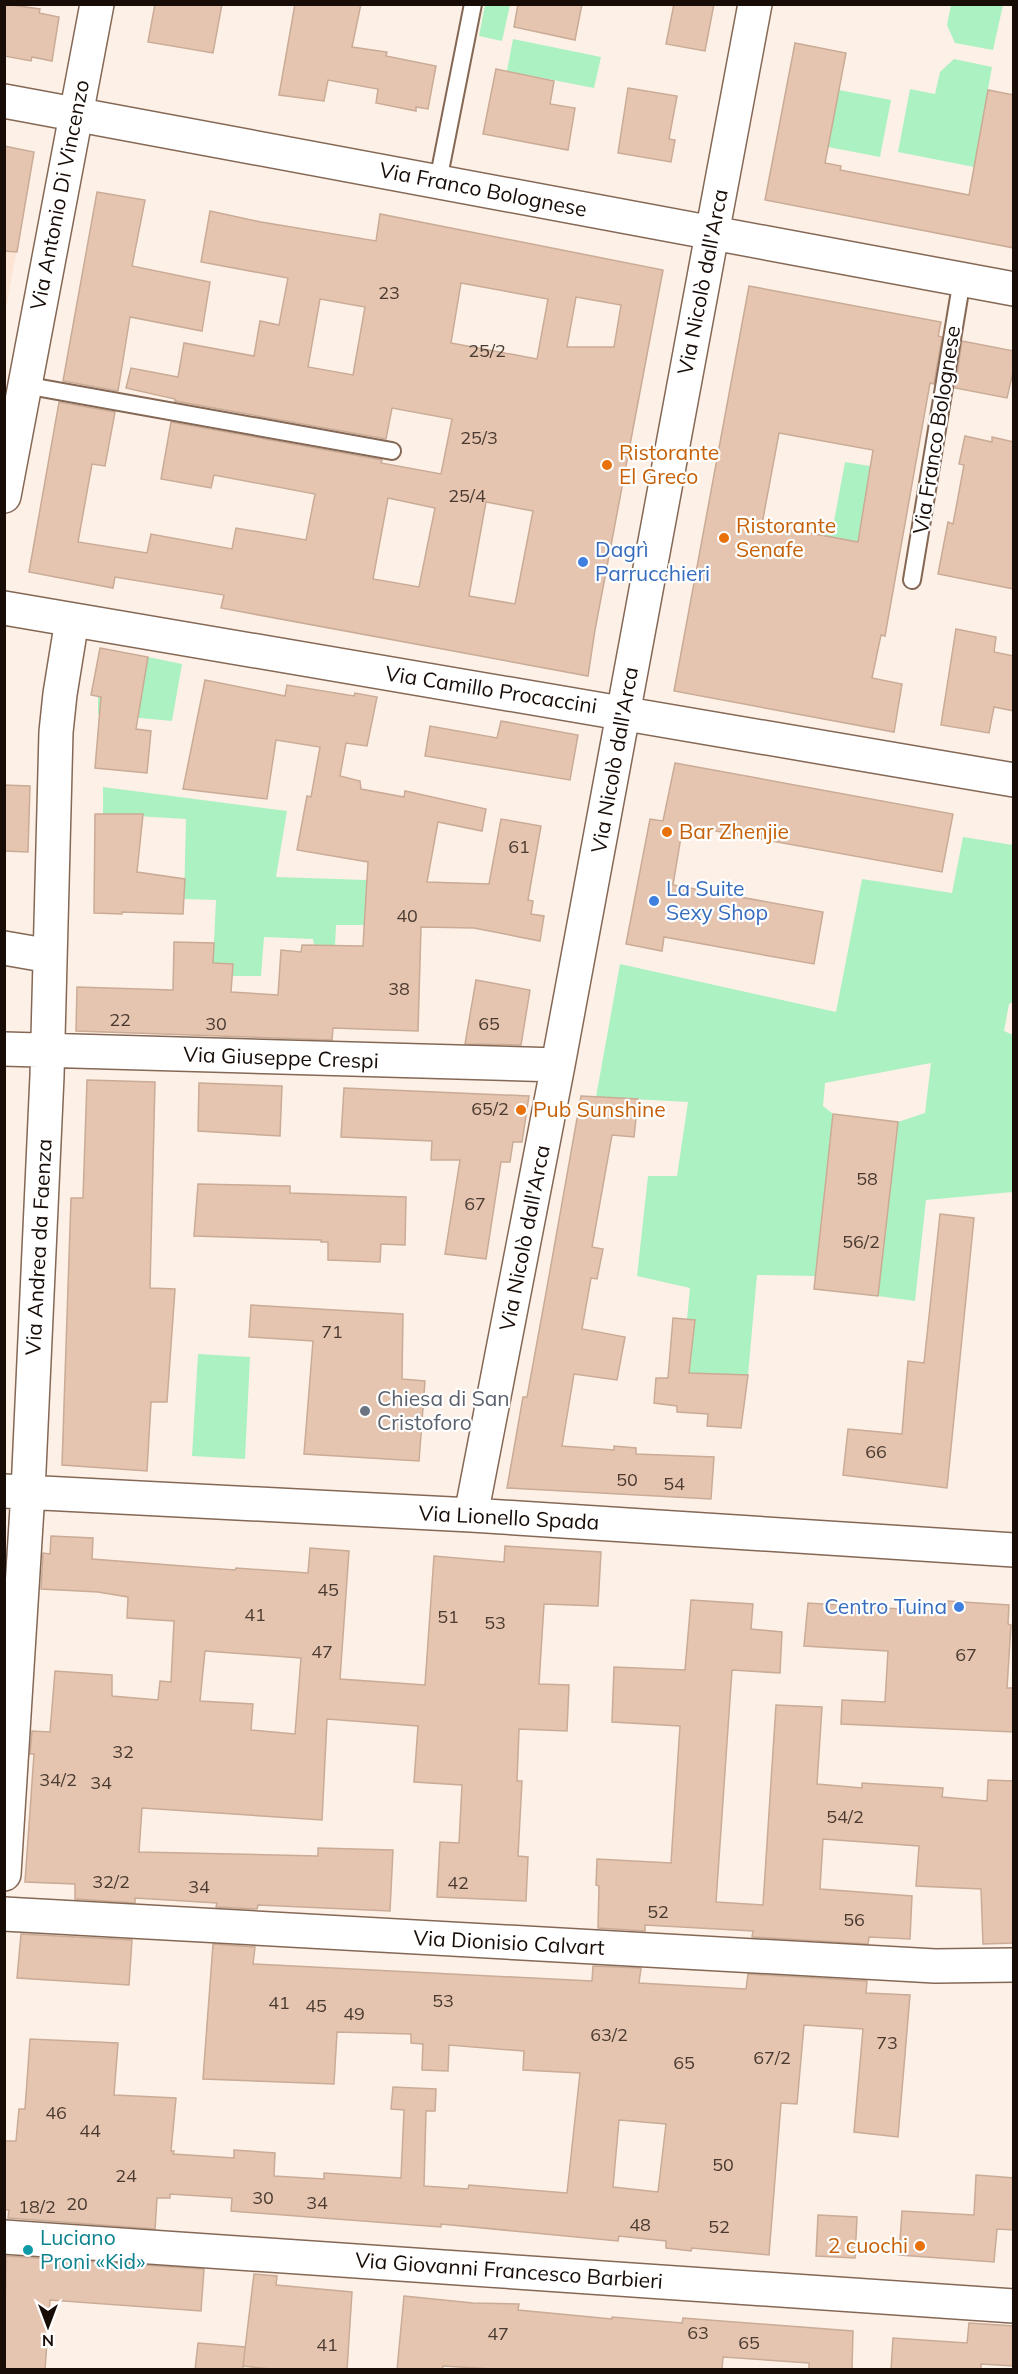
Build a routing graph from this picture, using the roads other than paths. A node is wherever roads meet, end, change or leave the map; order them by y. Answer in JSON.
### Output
{"nodes":[{"id":1,"x":97,"y":4,"type":"edge"},
{"id":2,"x":472,"y":4,"type":"edge"},
{"id":3,"x":755,"y":4,"type":"edge"},
{"id":4,"x":4,"y":101,"type":"edge"},
{"id":5,"x":76,"y":113,"type":"junction"},
{"id":6,"x":438,"y":181,"type":"junction"},
{"id":7,"x":712,"y":234,"type":"junction"},
{"id":8,"x":962,"y":279,"type":"junction"},
{"id":9,"x":1014,"y":289,"type":"edge"},
{"id":10,"x":24,"y":385,"type":"junction"},
{"id":11,"x":392,"y":451,"type":"dead end"},
{"id":12,"x":4,"y":496,"type":"edge"},
{"id":13,"x":912,"y":580,"type":"dead end"},
{"id":14,"x":4,"y":608,"type":"edge"},
{"id":15,"x":72,"y":620,"type":"junction"},
{"id":16,"x":624,"y":712,"type":"junction"},
{"id":17,"x":1014,"y":780,"type":"edge"},
{"id":18,"x":4,"y":948,"type":"edge"},
{"id":19,"x":50,"y":956,"type":"junction"},
{"id":20,"x":4,"y":1049,"type":"edge"},
{"id":21,"x":48,"y":1051,"type":"junction"},
{"id":22,"x":558,"y":1065,"type":"junction"},
{"id":23,"x":16,"y":1492,"type":"edge"},
{"id":24,"x":471,"y":1515,"type":"junction"},
{"id":25,"x":1014,"y":1550,"type":"edge"},
{"id":26,"x":4,"y":1874,"type":"edge"},
{"id":27,"x":4,"y":1914,"type":"edge"},
{"id":28,"x":1014,"y":1965,"type":"edge"},
{"id":29,"x":4,"y":2237,"type":"edge"},
{"id":30,"x":1014,"y":2306,"type":"edge"}],
"edges":[{"from":1,"to":5,"type":"street","name":"Via Antonio Di Vincenzo"},
{"from":2,"to":6,"type":"lane"},
{"from":3,"to":7,"type":"street","name":"Via Nicolò dall'Arca"},
{"from":4,"to":5,"type":"street","name":"Via Franco Bolognese"},
{"from":5,"to":6,"type":"street","name":"Via Franco Bolognese"},
{"from":5,"to":10,"type":"street","name":"Via Antonio Di Vincenzo"},
{"from":6,"to":7,"type":"street","name":"Via Franco Bolognese"},
{"from":7,"to":8,"type":"street","name":"Via Franco Bolognese"},
{"from":7,"to":16,"type":"street","name":"Via Nicolò dall'Arca"},
{"from":8,"to":9,"type":"street","name":"Via Franco Bolognese"},
{"from":8,"to":13,"type":"lane","name":"Via Franco Bolognese"},
{"from":10,"to":11,"type":"lane"},
{"from":10,"to":12,"type":"street","name":"Via Antonio Di Vincenzo"},
{"from":14,"to":15,"type":"street","name":"Via Camillo Procaccini"},
{"from":15,"to":16,"type":"street","name":"Via Camillo Procaccini"},
{"from":15,"to":19,"type":"street","name":"Via Andrea da Faenza"},
{"from":16,"to":17,"type":"street","name":"Via Camillo Procaccini"},
{"from":16,"to":22,"type":"street","name":"Via Nicolò dall'Arca"},
{"from":18,"to":19,"type":"street"},
{"from":19,"to":21,"type":"street","name":"Via Andrea da Faenza"},
{"from":20,"to":21,"type":"street","name":"Via Giuseppe Crespi"},
{"from":21,"to":22,"type":"street","name":"Via Giuseppe Crespi"},
{"from":21,"to":23,"type":"street","name":"Via Andrea da Faenza"},
{"from":22,"to":24,"type":"street","name":"Via Nicolò dall'Arca"},
{"from":23,"to":24,"type":"street","name":"Via Lionello Spada"},
{"from":23,"to":26,"type":"street","name":"Via Andrea da Faenza"},
{"from":24,"to":25,"type":"street","name":"Via Lionello Spada"},
{"from":27,"to":28,"type":"street","name":"Via Dionisio Calvart"},
{"from":29,"to":30,"type":"street","name":"Via Giovanni Francesco Barbieri"}]}
